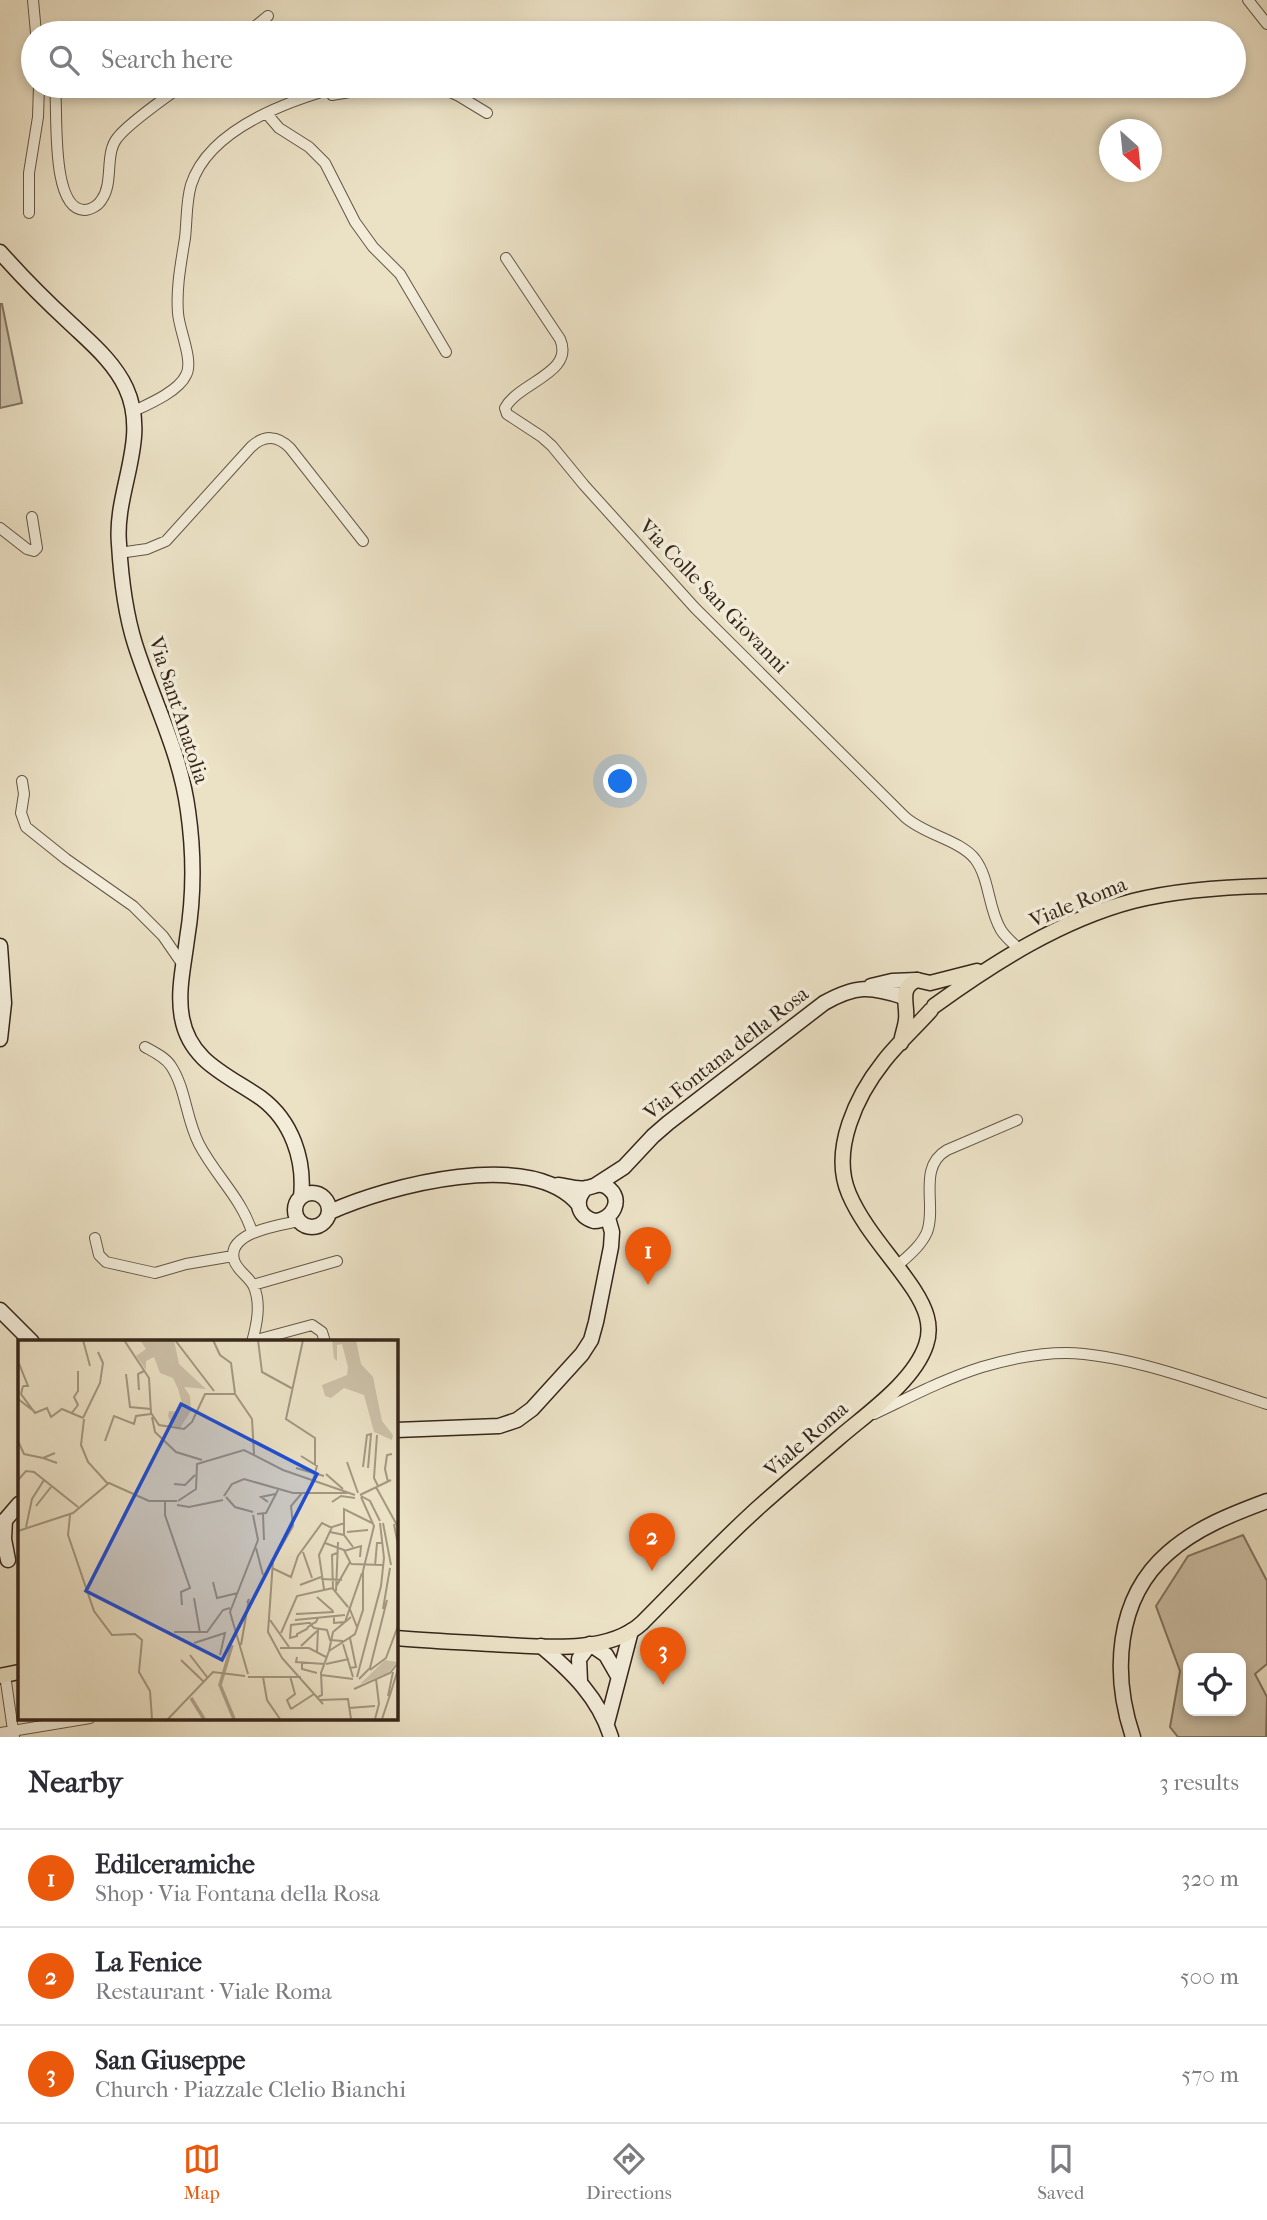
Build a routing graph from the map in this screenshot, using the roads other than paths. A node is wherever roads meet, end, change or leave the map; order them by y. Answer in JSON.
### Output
{"nodes":[{"id":1,"x":33,"y":0,"type":"edge"},
{"id":2,"x":1248,"y":0,"type":"edge"},
{"id":3,"x":268,"y":16,"type":"dead end"},
{"id":4,"x":36,"y":21,"type":"edge"},
{"id":5,"x":262,"y":21,"type":"edge"},
{"id":6,"x":1267,"y":24,"type":"edge"},
{"id":7,"x":39,"y":98,"type":"edge"},
{"id":8,"x":56,"y":98,"type":"edge"},
{"id":9,"x":166,"y":98,"type":"edge"},
{"id":10,"x":309,"y":98,"type":"edge"},
{"id":11,"x":320,"y":98,"type":"edge"},
{"id":12,"x":462,"y":98,"type":"edge"},
{"id":13,"x":284,"y":107,"type":"junction"},
{"id":14,"x":487,"y":113,"type":"dead end"},
{"id":15,"x":267,"y":114,"type":"junction"},
{"id":16,"x":29,"y":213,"type":"dead end"},
{"id":17,"x":0,"y":252,"type":"edge"},
{"id":18,"x":506,"y":258,"type":"dead end"},
{"id":19,"x":446,"y":352,"type":"dead end"},
{"id":20,"x":134,"y":411,"type":"junction"},
{"id":21,"x":32,"y":517,"type":"dead end"},
{"id":22,"x":0,"y":528,"type":"edge"},
{"id":23,"x":363,"y":541,"type":"dead end"},
{"id":24,"x":120,"y":553,"type":"junction"},
{"id":25,"x":22,"y":781,"type":"dead end"},
{"id":26,"x":1267,"y":886,"type":"edge"},
{"id":27,"x":0,"y":946,"type":"edge"},
{"id":28,"x":1020,"y":950,"type":"junction"},
{"id":29,"x":183,"y":965,"type":"junction"},
{"id":30,"x":994,"y":965,"type":"junction"},
{"id":31,"x":923,"y":981,"type":"junction"},
{"id":32,"x":866,"y":988,"type":"junction"},
{"id":33,"x":905,"y":999,"type":"junction"},
{"id":34,"x":932,"y":1008,"type":"junction"},
{"id":35,"x":0,"y":1039,"type":"edge"},
{"id":36,"x":901,"y":1044,"type":"junction"},
{"id":37,"x":145,"y":1047,"type":"dead end"},
{"id":38,"x":1017,"y":1120,"type":"dead end"},
{"id":39,"x":300,"y":1157,"type":"junction"},
{"id":40,"x":624,"y":1167,"type":"junction"},
{"id":41,"x":553,"y":1185,"type":"junction"},
{"id":42,"x":591,"y":1187,"type":"junction"},
{"id":43,"x":301,"y":1197,"type":"junction"},
{"id":44,"x":324,"y":1202,"type":"junction"},
{"id":45,"x":615,"y":1203,"type":"junction"},
{"id":46,"x":579,"y":1205,"type":"junction"},
{"id":47,"x":297,"y":1217,"type":"junction"},
{"id":48,"x":601,"y":1219,"type":"junction"},
{"id":49,"x":252,"y":1233,"type":"junction"},
{"id":50,"x":95,"y":1238,"type":"dead end"},
{"id":51,"x":233,"y":1256,"type":"junction"},
{"id":52,"x":337,"y":1261,"type":"dead end"},
{"id":53,"x":897,"y":1266,"type":"junction"},
{"id":54,"x":253,"y":1285,"type":"junction"},
{"id":55,"x":0,"y":1310,"type":"edge"},
{"id":56,"x":30,"y":1340,"type":"edge"},
{"id":57,"x":253,"y":1340,"type":"edge"},
{"id":58,"x":257,"y":1340,"type":"edge"},
{"id":59,"x":324,"y":1340,"type":"edge"},
{"id":60,"x":1267,"y":1404,"type":"edge"},
{"id":61,"x":858,"y":1422,"type":"junction"},
{"id":62,"x":397,"y":1430,"type":"edge"},
{"id":63,"x":1267,"y":1501,"type":"edge"},
{"id":64,"x":18,"y":1505,"type":"edge"},
{"id":65,"x":2,"y":1523,"type":"edge"},
{"id":66,"x":9,"y":1559,"type":"edge"},
{"id":67,"x":631,"y":1631,"type":"junction"},
{"id":68,"x":397,"y":1638,"type":"edge"},
{"id":69,"x":590,"y":1644,"type":"junction"},
{"id":70,"x":541,"y":1646,"type":"junction"},
{"id":71,"x":8,"y":1674,"type":"edge"},
{"id":72,"x":618,"y":1676,"type":"junction"},
{"id":73,"x":580,"y":1681,"type":"junction"},
{"id":74,"x":80,"y":1720,"type":"edge"},
{"id":75,"x":609,"y":1730,"type":"edge"},
{"id":76,"x":0,"y":1732,"type":"edge"},
{"id":77,"x":14,"y":1734,"type":"edge"},
{"id":78,"x":1133,"y":1737,"type":"edge"}],
"edges":[{"from":1,"to":4,"type":"street"},
{"from":2,"to":6,"type":"street"},
{"from":3,"to":5,"type":"street"},
{"from":7,"to":16,"type":"street"},
{"from":8,"to":9,"type":"street"},
{"from":10,"to":13,"type":"street"},
{"from":11,"to":13,"type":"street"},
{"from":12,"to":14,"type":"street"},
{"from":13,"to":15,"type":"street"},
{"from":15,"to":19,"type":"street"},
{"from":15,"to":20,"type":"street"},
{"from":17,"to":20,"type":"main road","name":"Via Sant'Anatolia"},
{"from":18,"to":28,"type":"street","name":"Via Colle San Giovanni"},
{"from":20,"to":24,"type":"main road","name":"Via Sant'Anatolia"},
{"from":21,"to":22,"type":"street"},
{"from":23,"to":24,"type":"street"},
{"from":24,"to":29,"type":"main road","name":"Via Sant'Anatolia"},
{"from":25,"to":29,"type":"street"},
{"from":26,"to":28,"type":"main road","name":"Viale Roma"},
{"from":27,"to":35,"type":"main road"},
{"from":28,"to":30,"type":"main road","name":"Viale Roma"},
{"from":29,"to":39,"type":"main road","name":"Via Sant'Anatolia"},
{"from":30,"to":31,"type":"main road","name":"Viale Roma"},
{"from":30,"to":34,"type":"main road","name":"Viale Roma"},
{"from":31,"to":32,"type":"main road","name":"Via Fontana della Rosa"},
{"from":31,"to":33,"type":"main road"},
{"from":31,"to":34,"type":"main road"},
{"from":32,"to":33,"type":"main road"},
{"from":32,"to":40,"type":"main road","name":"Via Fontana della Rosa"},
{"from":33,"to":34,"type":"main road"},
{"from":33,"to":36,"type":"main road"},
{"from":34,"to":36,"type":"main road","name":"Viale Roma"},
{"from":36,"to":53,"type":"main road","name":"Viale Roma"},
{"from":37,"to":49,"type":"street"},
{"from":38,"to":53,"type":"street"},
{"from":39,"to":43,"type":"main road","name":"Via Sant'Anatolia"},
{"from":39,"to":44,"type":"main road"},
{"from":40,"to":42,"type":"main road","name":"Via Fontana della Rosa"},
{"from":40,"to":45,"type":"main road","name":"Via Fontana della Rosa"},
{"from":41,"to":42,"type":"main road"},
{"from":41,"to":44,"type":"main road"},
{"from":41,"to":46,"type":"main road"},
{"from":42,"to":45,"type":"main road"},
{"from":42,"to":46,"type":"main road"},
{"from":43,"to":44,"type":"main road"},
{"from":43,"to":47,"type":"main road","name":"Via Sant'Anatolia"},
{"from":44,"to":47,"type":"main road"},
{"from":45,"to":48,"type":"main road"},
{"from":46,"to":48,"type":"main road"},
{"from":47,"to":49,"type":"street"},
{"from":48,"to":62,"type":"main road"},
{"from":49,"to":51,"type":"street"},
{"from":50,"to":51,"type":"street"},
{"from":51,"to":54,"type":"street"},
{"from":52,"to":54,"type":"street"},
{"from":53,"to":61,"type":"main road","name":"Viale Roma"},
{"from":54,"to":57,"type":"street"},
{"from":55,"to":56,"type":"main road"},
{"from":58,"to":59,"type":"street"},
{"from":60,"to":61,"type":"street"},
{"from":61,"to":67,"type":"main road","name":"Viale Roma"},
{"from":63,"to":78,"type":"main road"},
{"from":64,"to":65,"type":"main road"},
{"from":65,"to":66,"type":"main road"},
{"from":67,"to":69,"type":"main road","name":"Viale Roma"},
{"from":67,"to":72,"type":"main road"},
{"from":68,"to":70,"type":"main road","name":"Viale Roma"},
{"from":69,"to":70,"type":"main road","name":"Viale Roma"},
{"from":69,"to":72,"type":"main road"},
{"from":69,"to":73,"type":"main road"},
{"from":70,"to":73,"type":"main road"},
{"from":71,"to":77,"type":"street"},
{"from":72,"to":75,"type":"main road"},
{"from":73,"to":75,"type":"main road"},
{"from":74,"to":77,"type":"street"},
{"from":76,"to":77,"type":"street"}]}
